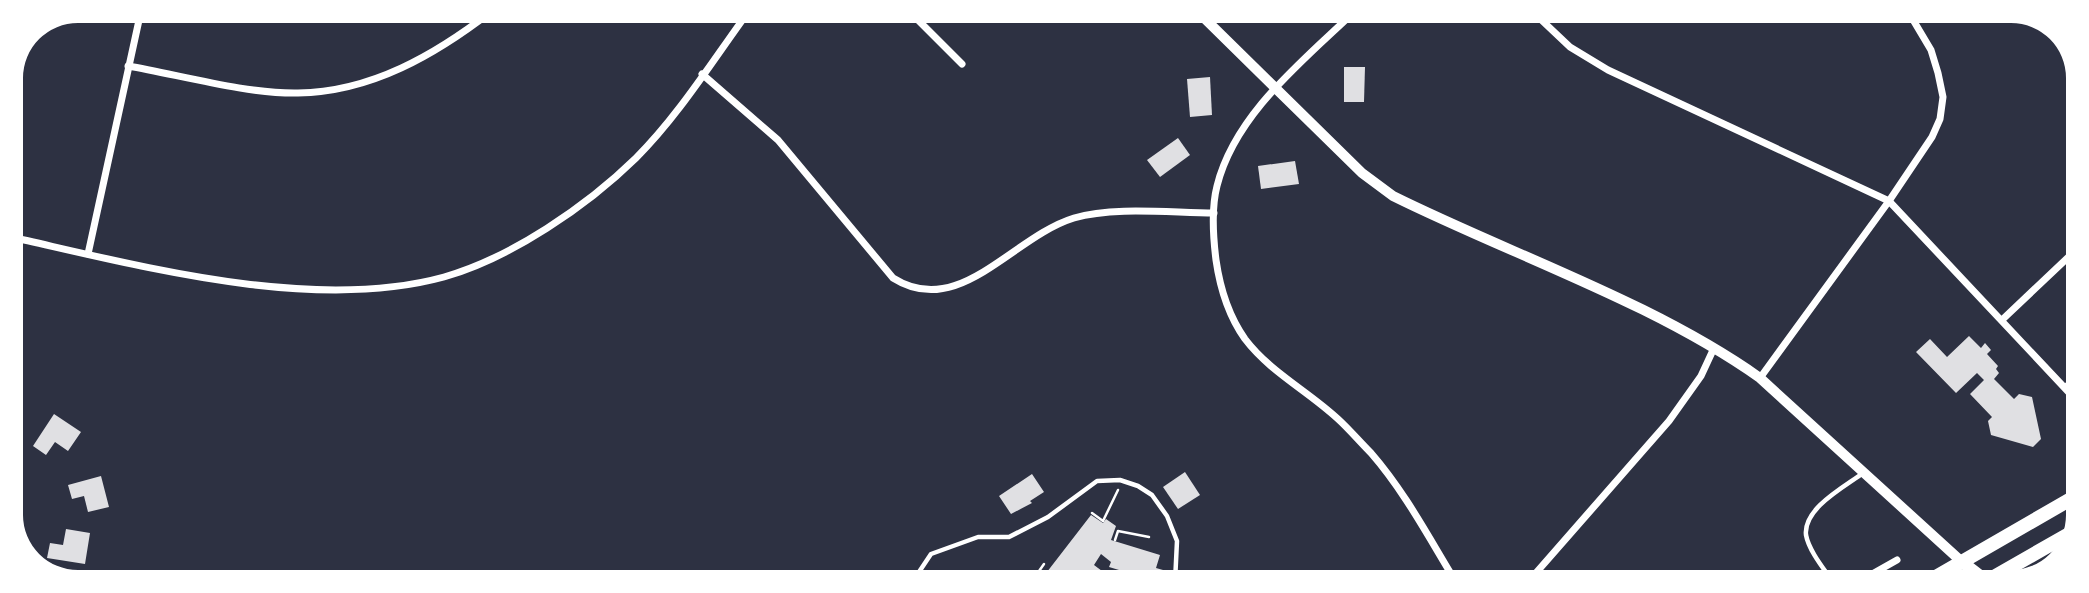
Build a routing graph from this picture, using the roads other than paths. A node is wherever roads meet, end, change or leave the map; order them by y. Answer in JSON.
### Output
{"nodes":[{"id":1,"x":138,"y":23,"type":"edge"},
{"id":2,"x":475,"y":23,"type":"edge"},
{"id":3,"x":740,"y":23,"type":"edge"},
{"id":4,"x":921,"y":23,"type":"edge"},
{"id":5,"x":1209,"y":23,"type":"edge"},
{"id":6,"x":1343,"y":23,"type":"edge"},
{"id":7,"x":1545,"y":23,"type":"edge"},
{"id":8,"x":1915,"y":23,"type":"edge"},
{"id":9,"x":962,"y":64,"type":"dead end"},
{"id":10,"x":128,"y":66,"type":"junction"},
{"id":11,"x":702,"y":74,"type":"junction"},
{"id":12,"x":1276,"y":88,"type":"junction"},
{"id":13,"x":1889,"y":201,"type":"junction"},
{"id":14,"x":1214,"y":213,"type":"junction"},
{"id":15,"x":23,"y":240,"type":"edge"},
{"id":16,"x":88,"y":254,"type":"junction"},
{"id":17,"x":2066,"y":259,"type":"edge"},
{"id":18,"x":2003,"y":319,"type":"junction"},
{"id":19,"x":1714,"y":348,"type":"junction"},
{"id":20,"x":1760,"y":378,"type":"junction"},
{"id":21,"x":2064,"y":387,"type":"edge"},
{"id":22,"x":1864,"y":472,"type":"junction"},
{"id":23,"x":2066,"y":502,"type":"edge"},
{"id":24,"x":2061,"y":539,"type":"edge"},
{"id":25,"x":1897,"y":560,"type":"dead end"},
{"id":26,"x":1962,"y":562,"type":"junction"},
{"id":27,"x":920,"y":570,"type":"edge"},
{"id":28,"x":1176,"y":570,"type":"edge"},
{"id":29,"x":1449,"y":570,"type":"edge"},
{"id":30,"x":1539,"y":570,"type":"edge"},
{"id":31,"x":1826,"y":570,"type":"edge"},
{"id":32,"x":1879,"y":570,"type":"edge"},
{"id":33,"x":1948,"y":570,"type":"edge"},
{"id":34,"x":1972,"y":570,"type":"edge"},
{"id":35,"x":2008,"y":570,"type":"edge"}],
"edges":[{"from":1,"to":10,"type":"street"},
{"from":2,"to":10,"type":"street"},
{"from":3,"to":11,"type":"street"},
{"from":4,"to":9,"type":"street"},
{"from":5,"to":12,"type":"street"},
{"from":6,"to":12,"type":"street"},
{"from":7,"to":13,"type":"street"},
{"from":8,"to":13,"type":"street"},
{"from":10,"to":16,"type":"street"},
{"from":11,"to":14,"type":"street"},
{"from":11,"to":16,"type":"street"},
{"from":12,"to":14,"type":"street"},
{"from":12,"to":19,"type":"street"},
{"from":13,"to":18,"type":"street"},
{"from":13,"to":20,"type":"street"},
{"from":14,"to":29,"type":"street"},
{"from":15,"to":16,"type":"street"},
{"from":17,"to":18,"type":"street"},
{"from":18,"to":21,"type":"street"},
{"from":19,"to":20,"type":"street"},
{"from":19,"to":30,"type":"street"},
{"from":20,"to":22,"type":"street"},
{"from":22,"to":26,"type":"street"},
{"from":22,"to":31,"type":"lane"},
{"from":23,"to":26,"type":"main road"},
{"from":24,"to":35,"type":"main road"},
{"from":25,"to":32,"type":"street"},
{"from":26,"to":33,"type":"main road"},
{"from":26,"to":34,"type":"main road"},
{"from":27,"to":28,"type":"lane"}]}
